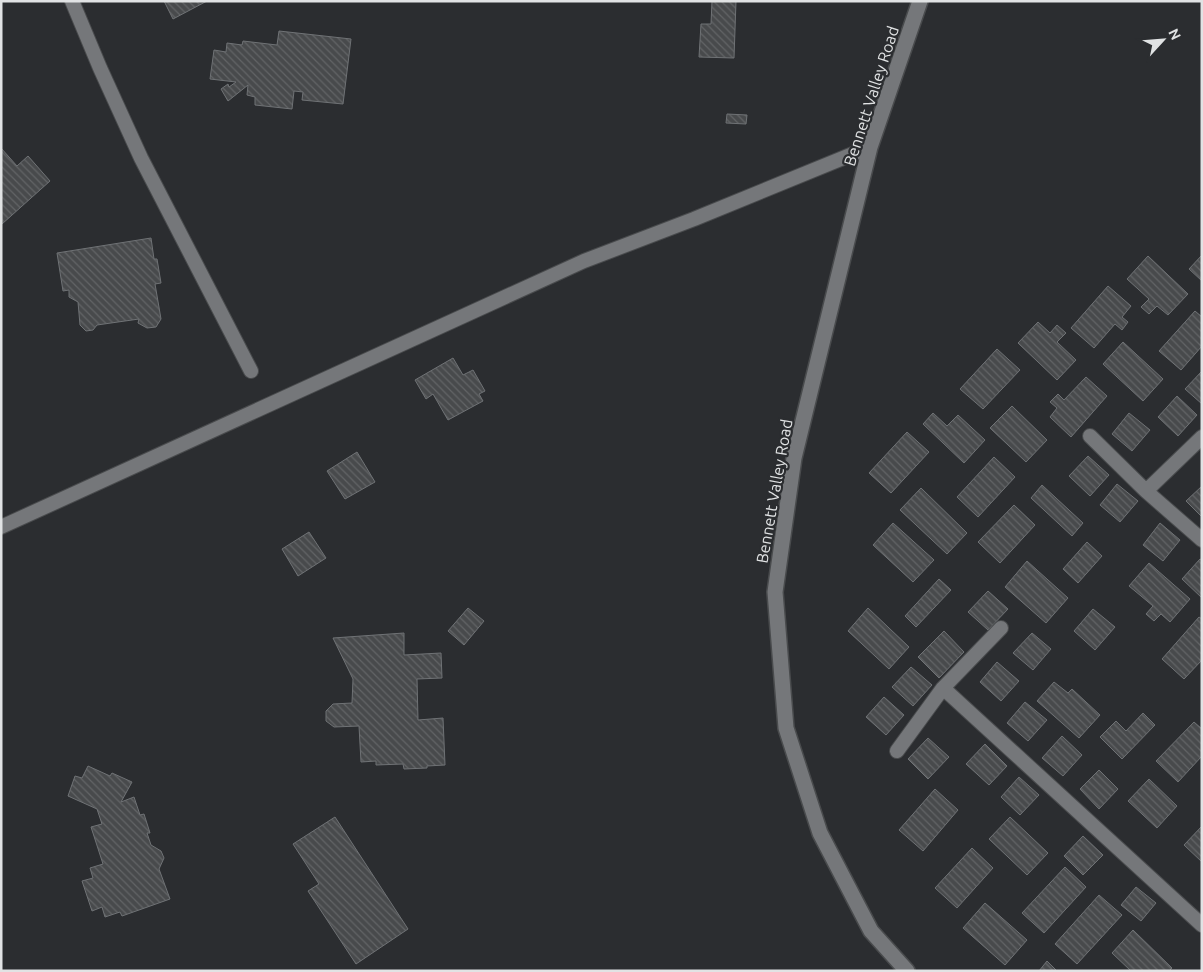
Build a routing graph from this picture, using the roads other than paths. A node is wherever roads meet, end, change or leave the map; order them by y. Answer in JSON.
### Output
{"nodes":[{"id":1,"x":72,"y":1,"type":"edge"},
{"id":2,"x":920,"y":1,"type":"edge"},
{"id":3,"x":870,"y":147,"type":"junction"},
{"id":4,"x":250,"y":371,"type":"dead end"},
{"id":5,"x":1090,"y":436,"type":"dead end"},
{"id":6,"x":1202,"y":437,"type":"edge"},
{"id":7,"x":1146,"y":492,"type":"junction"},
{"id":8,"x":1,"y":527,"type":"edge"},
{"id":9,"x":1202,"y":540,"type":"edge"},
{"id":10,"x":1000,"y":628,"type":"dead end"},
{"id":11,"x":943,"y":688,"type":"junction"},
{"id":12,"x":897,"y":751,"type":"dead end"},
{"id":13,"x":1202,"y":925,"type":"edge"},
{"id":14,"x":907,"y":971,"type":"edge"}],
"edges":[{"from":1,"to":4,"type":"lane"},
{"from":2,"to":3,"type":"street","name":"Bennett Valley Road"},
{"from":3,"to":8,"type":"lane"},
{"from":3,"to":14,"type":"street","name":"Bennett Valley Road"},
{"from":5,"to":7,"type":"lane"},
{"from":6,"to":7,"type":"lane"},
{"from":7,"to":9,"type":"lane"},
{"from":10,"to":11,"type":"lane"},
{"from":11,"to":12,"type":"lane"},
{"from":11,"to":13,"type":"lane"}]}
